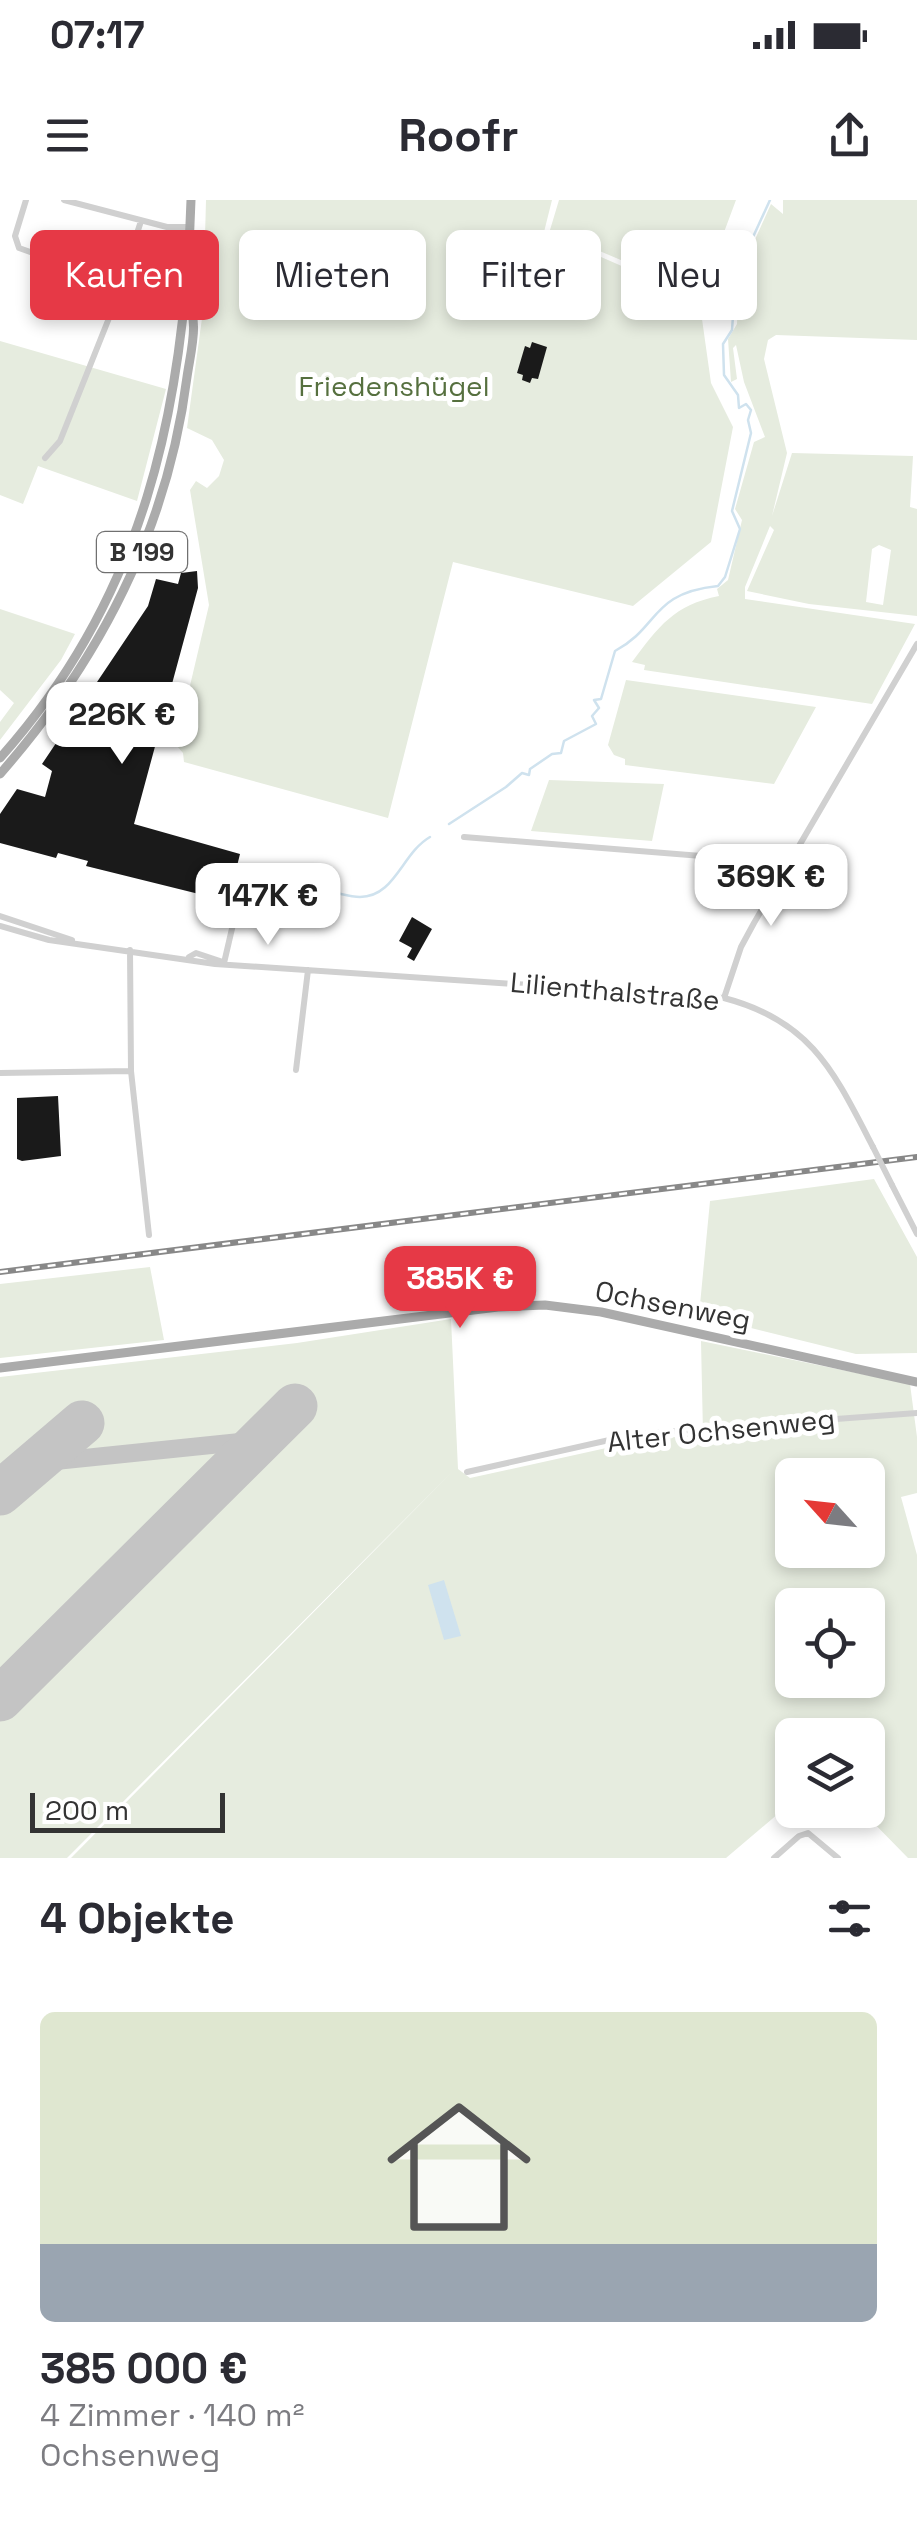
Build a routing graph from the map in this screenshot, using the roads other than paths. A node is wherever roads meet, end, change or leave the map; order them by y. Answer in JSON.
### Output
{"nodes":[{"id":1,"x":26,"y":200,"type":"edge"},
{"id":2,"x":64,"y":200,"type":"edge"},
{"id":3,"x":191,"y":200,"type":"edge"},
{"id":4,"x":141,"y":221,"type":"junction"},
{"id":5,"x":190,"y":227,"type":"junction"},
{"id":6,"x":138,"y":230,"type":"edge"},
{"id":7,"x":190,"y":230,"type":"edge"},
{"id":8,"x":30,"y":252,"type":"edge"},
{"id":9,"x":107,"y":320,"type":"edge"},
{"id":10,"x":183,"y":320,"type":"edge"},
{"id":11,"x":195,"y":320,"type":"edge"},
{"id":12,"x":46,"y":458,"type":"dead end"},
{"id":13,"x":917,"y":644,"type":"edge"},
{"id":14,"x":0,"y":758,"type":"edge"},
{"id":15,"x":0,"y":774,"type":"edge"},
{"id":16,"x":464,"y":838,"type":"dead end"},
{"id":17,"x":789,"y":863,"type":"junction"},
{"id":18,"x":0,"y":916,"type":"edge"},
{"id":19,"x":234,"y":920,"type":"dead end"},
{"id":20,"x":0,"y":926,"type":"edge"},
{"id":21,"x":72,"y":941,"type":"junction"},
{"id":22,"x":130,"y":950,"type":"junction"},
{"id":23,"x":224,"y":963,"type":"junction"},
{"id":24,"x":308,"y":970,"type":"junction"},
{"id":25,"x":724,"y":998,"type":"junction"},
{"id":26,"x":296,"y":1070,"type":"dead end"},
{"id":27,"x":131,"y":1071,"type":"junction"},
{"id":28,"x":0,"y":1073,"type":"edge"},
{"id":29,"x":917,"y":1234,"type":"edge"},
{"id":30,"x":149,"y":1235,"type":"dead end"},
{"id":31,"x":0,"y":1368,"type":"edge"},
{"id":32,"x":917,"y":1382,"type":"edge"},
{"id":33,"x":917,"y":1413,"type":"edge"},
{"id":34,"x":467,"y":1472,"type":"dead end"},
{"id":35,"x":774,"y":1858,"type":"edge"},
{"id":36,"x":838,"y":1858,"type":"edge"}],
"edges":[{"from":1,"to":8,"type":"street"},
{"from":2,"to":4,"type":"street"},
{"from":3,"to":5,"type":"main road","number":"B 199"},
{"from":4,"to":5,"type":"street"},
{"from":4,"to":6,"type":"street"},
{"from":5,"to":7,"type":"main road","number":"B 199"},
{"from":9,"to":12,"type":"street"},
{"from":10,"to":14,"type":"main road","number":"B 199"},
{"from":11,"to":15,"type":"main road","number":"B 199"},
{"from":13,"to":17,"type":"street"},
{"from":16,"to":17,"type":"street"},
{"from":17,"to":25,"type":"street"},
{"from":18,"to":21,"type":"street","name":"Lilienthalstraße"},
{"from":19,"to":23,"type":"street"},
{"from":20,"to":21,"type":"street","name":"Lilienthalstraße"},
{"from":21,"to":22,"type":"street","name":"Lilienthalstraße"},
{"from":22,"to":23,"type":"street","name":"Lilienthalstraße"},
{"from":22,"to":27,"type":"street"},
{"from":23,"to":24,"type":"street","name":"Lilienthalstraße"},
{"from":24,"to":25,"type":"street","name":"Lilienthalstraße"},
{"from":24,"to":26,"type":"street"},
{"from":25,"to":29,"type":"street","name":"Lilienthalstraße","bridge":true},
{"from":27,"to":28,"type":"street"},
{"from":27,"to":30,"type":"street"},
{"from":31,"to":32,"type":"main road","name":"Ochsenweg"},
{"from":33,"to":34,"type":"street","name":"Alter Ochsenweg"},
{"from":35,"to":36,"type":"street"}]}
